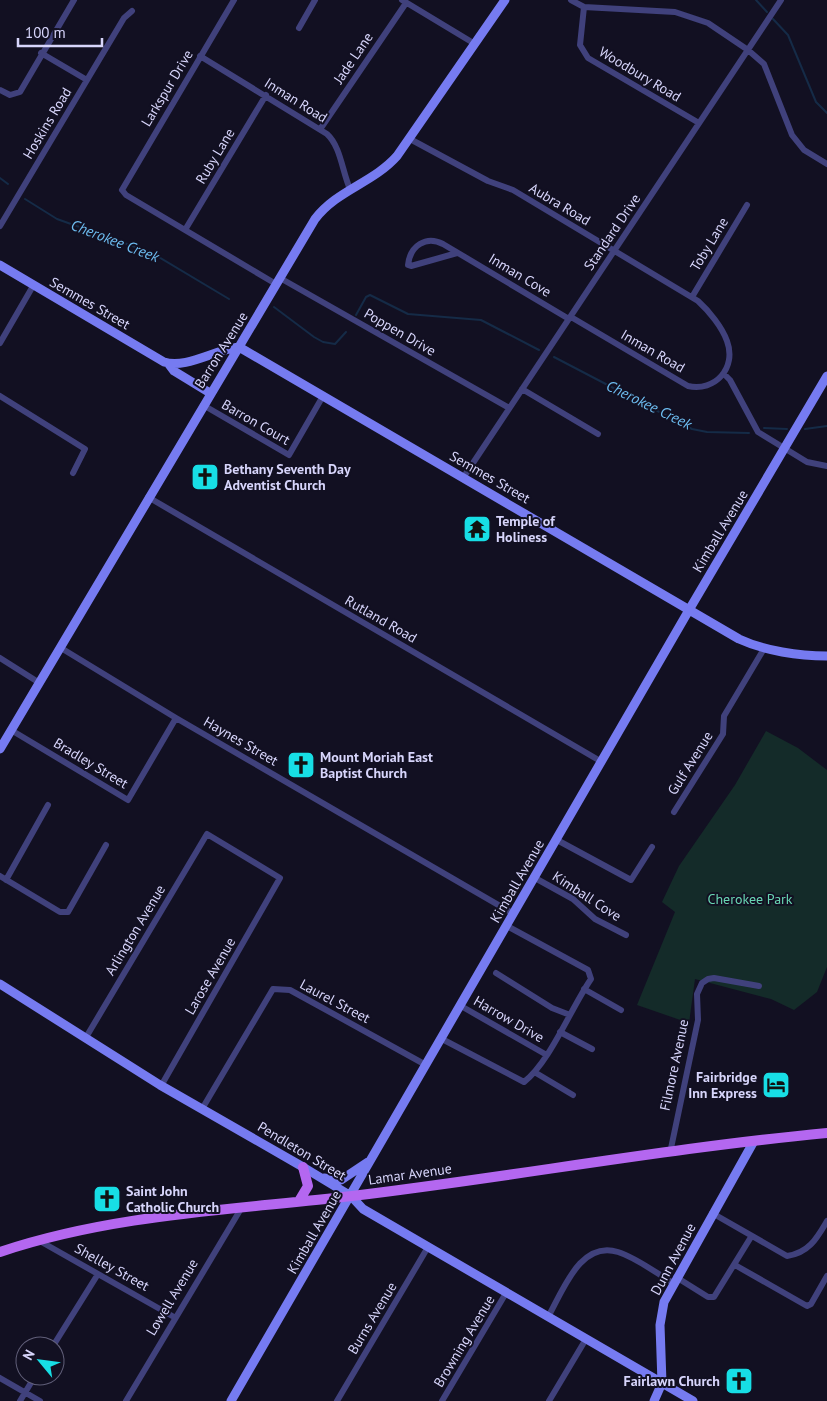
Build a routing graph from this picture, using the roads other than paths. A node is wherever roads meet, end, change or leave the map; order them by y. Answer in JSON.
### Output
{"nodes":[{"id":1,"x":74,"y":0,"type":"edge"},
{"id":2,"x":234,"y":0,"type":"edge"},
{"id":3,"x":315,"y":0,"type":"edge"},
{"id":4,"x":505,"y":0,"type":"edge"},
{"id":5,"x":571,"y":0,"type":"edge"},
{"id":6,"x":781,"y":0,"type":"edge"},
{"id":7,"x":404,"y":1,"type":"edge"},
{"id":8,"x":584,"y":8,"type":"junction"},
{"id":9,"x":132,"y":12,"type":"dead end"},
{"id":10,"x":299,"y":28,"type":"dead end"},
{"id":11,"x":475,"y":44,"type":"junction"},
{"id":12,"x":748,"y":50,"type":"junction"},
{"id":13,"x":41,"y":54,"type":"junction"},
{"id":14,"x":200,"y":56,"type":"junction"},
{"id":15,"x":87,"y":80,"type":"junction"},
{"id":16,"x":0,"y":90,"type":"edge"},
{"id":17,"x":266,"y":96,"type":"junction"},
{"id":18,"x":699,"y":123,"type":"junction"},
{"id":19,"x":320,"y":128,"type":"junction"},
{"id":20,"x":410,"y":139,"type":"junction"},
{"id":21,"x":827,"y":164,"type":"edge"},
{"id":22,"x":350,"y":189,"type":"junction"},
{"id":23,"x":120,"y":190,"type":"joint"},
{"id":24,"x":747,"y":205,"type":"dead end"},
{"id":25,"x":0,"y":226,"type":"edge"},
{"id":26,"x":185,"y":230,"type":"junction"},
{"id":27,"x":614,"y":251,"type":"junction"},
{"id":28,"x":457,"y":253,"type":"junction"},
{"id":29,"x":0,"y":266,"type":"edge"},
{"id":30,"x":278,"y":281,"type":"junction"},
{"id":31,"x":33,"y":286,"type":"junction"},
{"id":32,"x":692,"y":297,"type":"junction"},
{"id":33,"x":570,"y":318,"type":"junction"},
{"id":34,"x":0,"y":343,"type":"edge"},
{"id":35,"x":239,"y":347,"type":"junction"},
{"id":36,"x":168,"y":363,"type":"junction"},
{"id":37,"x":724,"y":374,"type":"junction"},
{"id":38,"x":827,"y":376,"type":"edge"},
{"id":39,"x":522,"y":389,"type":"junction"},
{"id":40,"x":210,"y":393,"type":"junction"},
{"id":41,"x":0,"y":396,"type":"edge"},
{"id":42,"x":323,"y":396,"type":"junction"},
{"id":43,"x":203,"y":405,"type":"junction"},
{"id":44,"x":509,"y":408,"type":"junction"},
{"id":45,"x":598,"y":434,"type":"dead end"},
{"id":46,"x":785,"y":448,"type":"junction"},
{"id":47,"x":827,"y":466,"type":"edge"},
{"id":48,"x":73,"y":473,"type":"dead end"},
{"id":49,"x":463,"y":478,"type":"junction"},
{"id":50,"x":148,"y":497,"type":"junction"},
{"id":51,"x":689,"y":610,"type":"junction"},
{"id":52,"x":765,"y":647,"type":"junction"},
{"id":53,"x":61,"y":648,"type":"junction"},
{"id":54,"x":827,"y":656,"type":"edge"},
{"id":55,"x":0,"y":658,"type":"edge"},
{"id":56,"x":38,"y":682,"type":"junction"},
{"id":57,"x":176,"y":718,"type":"junction"},
{"id":58,"x":11,"y":730,"type":"junction"},
{"id":59,"x":2,"y":742,"type":"edge"},
{"id":60,"x":602,"y":762,"type":"junction"},
{"id":61,"x":48,"y":805,"type":"dead end"},
{"id":62,"x":674,"y":812,"type":"dead end"},
{"id":63,"x":557,"y":840,"type":"junction"},
{"id":64,"x":106,"y":845,"type":"dead end"},
{"id":65,"x":652,"y":847,"type":"dead end"},
{"id":66,"x":3,"y":878,"type":"edge"},
{"id":67,"x":280,"y":878,"type":"joint"},
{"id":68,"x":535,"y":878,"type":"junction"},
{"id":69,"x":514,"y":914,"type":"junction"},
{"id":70,"x":507,"y":926,"type":"junction"},
{"id":71,"x":626,"y":935,"type":"dead end"},
{"id":72,"x":496,"y":973,"type":"dead end"},
{"id":73,"x":0,"y":984,"type":"edge"},
{"id":74,"x":759,"y":986,"type":"dead end"},
{"id":75,"x":584,"y":989,"type":"junction"},
{"id":76,"x":461,"y":1006,"type":"junction"},
{"id":77,"x":621,"y":1010,"type":"dead end"},
{"id":78,"x":570,"y":1014,"type":"junction"},
{"id":79,"x":560,"y":1032,"type":"junction"},
{"id":80,"x":85,"y":1039,"type":"junction"},
{"id":81,"x":442,"y":1039,"type":"junction"},
{"id":82,"x":592,"y":1049,"type":"dead end"},
{"id":83,"x":546,"y":1054,"type":"junction"},
{"id":84,"x":426,"y":1065,"type":"junction"},
{"id":85,"x":536,"y":1073,"type":"junction"},
{"id":86,"x":161,"y":1086,"type":"junction"},
{"id":87,"x":573,"y":1095,"type":"dead end"},
{"id":88,"x":202,"y":1109,"type":"junction"},
{"id":89,"x":827,"y":1134,"type":"edge"},
{"id":90,"x":754,"y":1141,"type":"junction"},
{"id":91,"x":670,"y":1153,"type":"junction"},
{"id":92,"x":372,"y":1159,"type":"junction"},
{"id":93,"x":303,"y":1167,"type":"junction"},
{"id":94,"x":318,"y":1176,"type":"junction"},
{"id":95,"x":350,"y":1196,"type":"junction"},
{"id":96,"x":298,"y":1201,"type":"junction"},
{"id":97,"x":242,"y":1207,"type":"junction"},
{"id":98,"x":712,"y":1213,"type":"junction"},
{"id":99,"x":827,"y":1221,"type":"edge"},
{"id":100,"x":751,"y":1237,"type":"junction"},
{"id":101,"x":37,"y":1240,"type":"junction"},
{"id":102,"x":428,"y":1247,"type":"junction"},
{"id":103,"x":0,"y":1252,"type":"edge"},
{"id":104,"x":734,"y":1265,"type":"junction"},
{"id":105,"x":98,"y":1274,"type":"junction"},
{"id":106,"x":827,"y":1276,"type":"edge"},
{"id":107,"x":674,"y":1280,"type":"junction"},
{"id":108,"x":506,"y":1293,"type":"junction"},
{"id":109,"x":174,"y":1317,"type":"junction"},
{"id":110,"x":548,"y":1317,"type":"junction"},
{"id":111,"x":60,"y":1336,"type":"edge"},
{"id":112,"x":586,"y":1339,"type":"junction"},
{"id":113,"x":0,"y":1378,"type":"edge"},
{"id":114,"x":662,"y":1383,"type":"junction"},
{"id":115,"x":29,"y":1386,"type":"edge"},
{"id":116,"x":25,"y":1392,"type":"junction"},
{"id":117,"x":20,"y":1401,"type":"edge"},
{"id":118,"x":40,"y":1401,"type":"edge"},
{"id":119,"x":126,"y":1401,"type":"edge"},
{"id":120,"x":231,"y":1401,"type":"edge"},
{"id":121,"x":337,"y":1401,"type":"edge"},
{"id":122,"x":442,"y":1401,"type":"edge"},
{"id":123,"x":549,"y":1401,"type":"edge"},
{"id":124,"x":654,"y":1401,"type":"edge"},
{"id":125,"x":693,"y":1401,"type":"edge"}],
"edges":[{"from":1,"to":13,"type":"street"},
{"from":2,"to":14,"type":"street","name":"Larkspur Drive"},
{"from":3,"to":10,"type":"street"},
{"from":4,"to":11,"type":"main road","name":"Barron Avenue"},
{"from":5,"to":8,"type":"street"},
{"from":6,"to":12,"type":"street","name":"Standard Drive"},
{"from":7,"to":11,"type":"street"},
{"from":7,"to":19,"type":"street","name":"Jade Lane"},
{"from":8,"to":12,"type":"street"},
{"from":8,"to":18,"type":"street","name":"Woodbury Road"},
{"from":9,"to":15,"type":"street"},
{"from":11,"to":20,"type":"main road","name":"Barron Avenue"},
{"from":12,"to":18,"type":"street","name":"Standard Drive"},
{"from":12,"to":21,"type":"street"},
{"from":13,"to":15,"type":"street","name":"Hoskins Road"},
{"from":13,"to":16,"type":"street"},
{"from":14,"to":17,"type":"street","name":"Inman Road"},
{"from":14,"to":23,"type":"street","name":"Larkspur Drive"},
{"from":15,"to":25,"type":"street","name":"Hoskins Road"},
{"from":17,"to":19,"type":"street","name":"Inman Road"},
{"from":17,"to":26,"type":"street","name":"Ruby Lane"},
{"from":18,"to":27,"type":"street","name":"Standard Drive"},
{"from":19,"to":22,"type":"street","name":"Inman Road"},
{"from":20,"to":22,"type":"main road","name":"Barron Avenue"},
{"from":20,"to":27,"type":"street","name":"Aubra Road"},
{"from":22,"to":30,"type":"main road","name":"Barron Avenue"},
{"from":23,"to":26,"type":"street","name":"Poppen Drive"},
{"from":24,"to":32,"type":"street","name":"Toby Lane"},
{"from":26,"to":30,"type":"street","name":"Poppen Drive"},
{"from":27,"to":32,"type":"street","name":"Aubra Road"},
{"from":27,"to":33,"type":"street","name":"Standard Drive"},
{"from":28,"to":28,"type":"street","name":"Inman Cove"},
{"from":28,"to":33,"type":"street","name":"Inman Cove"},
{"from":29,"to":31,"type":"main road","name":"Semmes Street"},
{"from":30,"to":35,"type":"main road","name":"Barron Avenue"},
{"from":30,"to":44,"type":"street","name":"Poppen Drive"},
{"from":31,"to":34,"type":"street"},
{"from":31,"to":36,"type":"main road","name":"Semmes Street"},
{"from":32,"to":37,"type":"street","name":"Aubra Road"},
{"from":33,"to":37,"type":"street","name":"Inman Road"},
{"from":33,"to":39,"type":"street","name":"Standard Drive"},
{"from":35,"to":36,"type":"main road"},
{"from":35,"to":40,"type":"main road","name":"Barron Avenue"},
{"from":35,"to":42,"type":"main road","name":"Semmes Street"},
{"from":36,"to":40,"type":"main road","name":"Semmes Street"},
{"from":37,"to":46,"type":"street"},
{"from":38,"to":46,"type":"main road","name":"Kimball Avenue"},
{"from":39,"to":44,"type":"street","name":"Standard Drive"},
{"from":39,"to":45,"type":"street"},
{"from":40,"to":43,"type":"main road","name":"Barron Avenue"},
{"from":41,"to":48,"type":"street"},
{"from":42,"to":43,"type":"street","name":"Barron Court"},
{"from":42,"to":49,"type":"main road","name":"Semmes Street"},
{"from":43,"to":50,"type":"main road","name":"Barron Avenue"},
{"from":44,"to":49,"type":"street","name":"Standard Drive"},
{"from":46,"to":47,"type":"street"},
{"from":46,"to":51,"type":"main road","name":"Kimball Avenue"},
{"from":49,"to":51,"type":"main road","name":"Semmes Street"},
{"from":50,"to":53,"type":"main road","name":"Barron Avenue"},
{"from":50,"to":60,"type":"street","name":"Rutland Road"},
{"from":51,"to":52,"type":"main road","name":"Semmes Street"},
{"from":51,"to":60,"type":"main road","name":"Kimball Avenue"},
{"from":52,"to":54,"type":"main road","name":"Semmes Street"},
{"from":52,"to":62,"type":"street","name":"Gulf Avenue"},
{"from":53,"to":56,"type":"main road","name":"Barron Avenue"},
{"from":53,"to":57,"type":"street","name":"Haynes Street"},
{"from":55,"to":56,"type":"street"},
{"from":56,"to":58,"type":"main road","name":"Barron Avenue"},
{"from":57,"to":58,"type":"street","name":"Bradley Street"},
{"from":57,"to":69,"type":"street","name":"Haynes Street"},
{"from":58,"to":59,"type":"main road","name":"Barron Avenue"},
{"from":60,"to":63,"type":"main road","name":"Kimball Avenue"},
{"from":61,"to":66,"type":"street"},
{"from":63,"to":65,"type":"street"},
{"from":63,"to":68,"type":"main road","name":"Kimball Avenue"},
{"from":64,"to":66,"type":"street"},
{"from":67,"to":80,"type":"street","name":"Arlington Avenue"},
{"from":67,"to":86,"type":"street","name":"Larose Avenue"},
{"from":68,"to":69,"type":"main road","name":"Kimball Avenue"},
{"from":68,"to":71,"type":"street","name":"Kimball Cove"},
{"from":69,"to":70,"type":"main road","name":"Kimball Avenue"},
{"from":70,"to":75,"type":"street"},
{"from":70,"to":76,"type":"main road","name":"Kimball Avenue"},
{"from":72,"to":78,"type":"street"},
{"from":73,"to":80,"type":"main road","name":"Pendleton Street"},
{"from":74,"to":91,"type":"street","name":"Filmore Avenue"},
{"from":75,"to":77,"type":"street"},
{"from":75,"to":78,"type":"street"},
{"from":76,"to":81,"type":"main road","name":"Kimball Avenue"},
{"from":76,"to":83,"type":"street","name":"Harrow Drive"},
{"from":78,"to":79,"type":"street"},
{"from":79,"to":82,"type":"street"},
{"from":79,"to":83,"type":"street"},
{"from":80,"to":86,"type":"main road","name":"Pendleton Street"},
{"from":81,"to":84,"type":"main road","name":"Kimball Avenue"},
{"from":81,"to":85,"type":"street"},
{"from":83,"to":85,"type":"street"},
{"from":84,"to":88,"type":"street","name":"Laurel Street"},
{"from":84,"to":92,"type":"main road","name":"Kimball Avenue"},
{"from":85,"to":87,"type":"street"},
{"from":86,"to":88,"type":"main road","name":"Pendleton Street"},
{"from":88,"to":93,"type":"main road","name":"Pendleton Street"},
{"from":89,"to":90,"type":"main road","name":"Lamar Avenue"},
{"from":90,"to":91,"type":"main road","name":"Lamar Avenue"},
{"from":90,"to":98,"type":"main road","name":"Dunn Avenue"},
{"from":91,"to":95,"type":"main road","name":"Lamar Avenue"},
{"from":92,"to":94,"type":"main road"},
{"from":92,"to":95,"type":"main road","name":"Kimball Avenue"},
{"from":93,"to":94,"type":"main road","name":"Pendleton Street"},
{"from":93,"to":96,"type":"main road"},
{"from":94,"to":95,"type":"main road","name":"Pendleton Street"},
{"from":95,"to":96,"type":"main road","name":"Lamar Avenue"},
{"from":95,"to":102,"type":"main road","name":"Pendleton Street"},
{"from":95,"to":120,"type":"main road","name":"Kimball Avenue"},
{"from":96,"to":97,"type":"main road","name":"Lamar Avenue"},
{"from":97,"to":101,"type":"main road","name":"Lamar Avenue"},
{"from":97,"to":109,"type":"street","name":"Lowell Avenue"},
{"from":98,"to":100,"type":"street"},
{"from":98,"to":107,"type":"main road","name":"Dunn Avenue"},
{"from":99,"to":100,"type":"street"},
{"from":100,"to":104,"type":"street"},
{"from":101,"to":103,"type":"main road","name":"Lamar Avenue"},
{"from":101,"to":105,"type":"street","name":"Shelley Street"},
{"from":102,"to":108,"type":"main road","name":"Pendleton Street"},
{"from":102,"to":121,"type":"street","name":"Burns Avenue"},
{"from":104,"to":106,"type":"street"},
{"from":104,"to":107,"type":"street"},
{"from":105,"to":109,"type":"street","name":"Shelley Street"},
{"from":105,"to":111,"type":"street"},
{"from":107,"to":110,"type":"street"},
{"from":107,"to":114,"type":"main road","name":"Dunn Avenue"},
{"from":108,"to":110,"type":"main road","name":"Pendleton Street"},
{"from":108,"to":122,"type":"street","name":"Browning Avenue"},
{"from":109,"to":119,"type":"street","name":"Lowell Avenue"},
{"from":110,"to":112,"type":"main road","name":"Pendleton Street"},
{"from":112,"to":114,"type":"main road","name":"Pendleton Street"},
{"from":112,"to":123,"type":"street"},
{"from":113,"to":116,"type":"street"},
{"from":114,"to":124,"type":"main road","name":"Dunn Avenue"},
{"from":114,"to":125,"type":"main road","name":"Pendleton Street"},
{"from":115,"to":116,"type":"street"},
{"from":116,"to":117,"type":"street"},
{"from":116,"to":118,"type":"street"}]}
